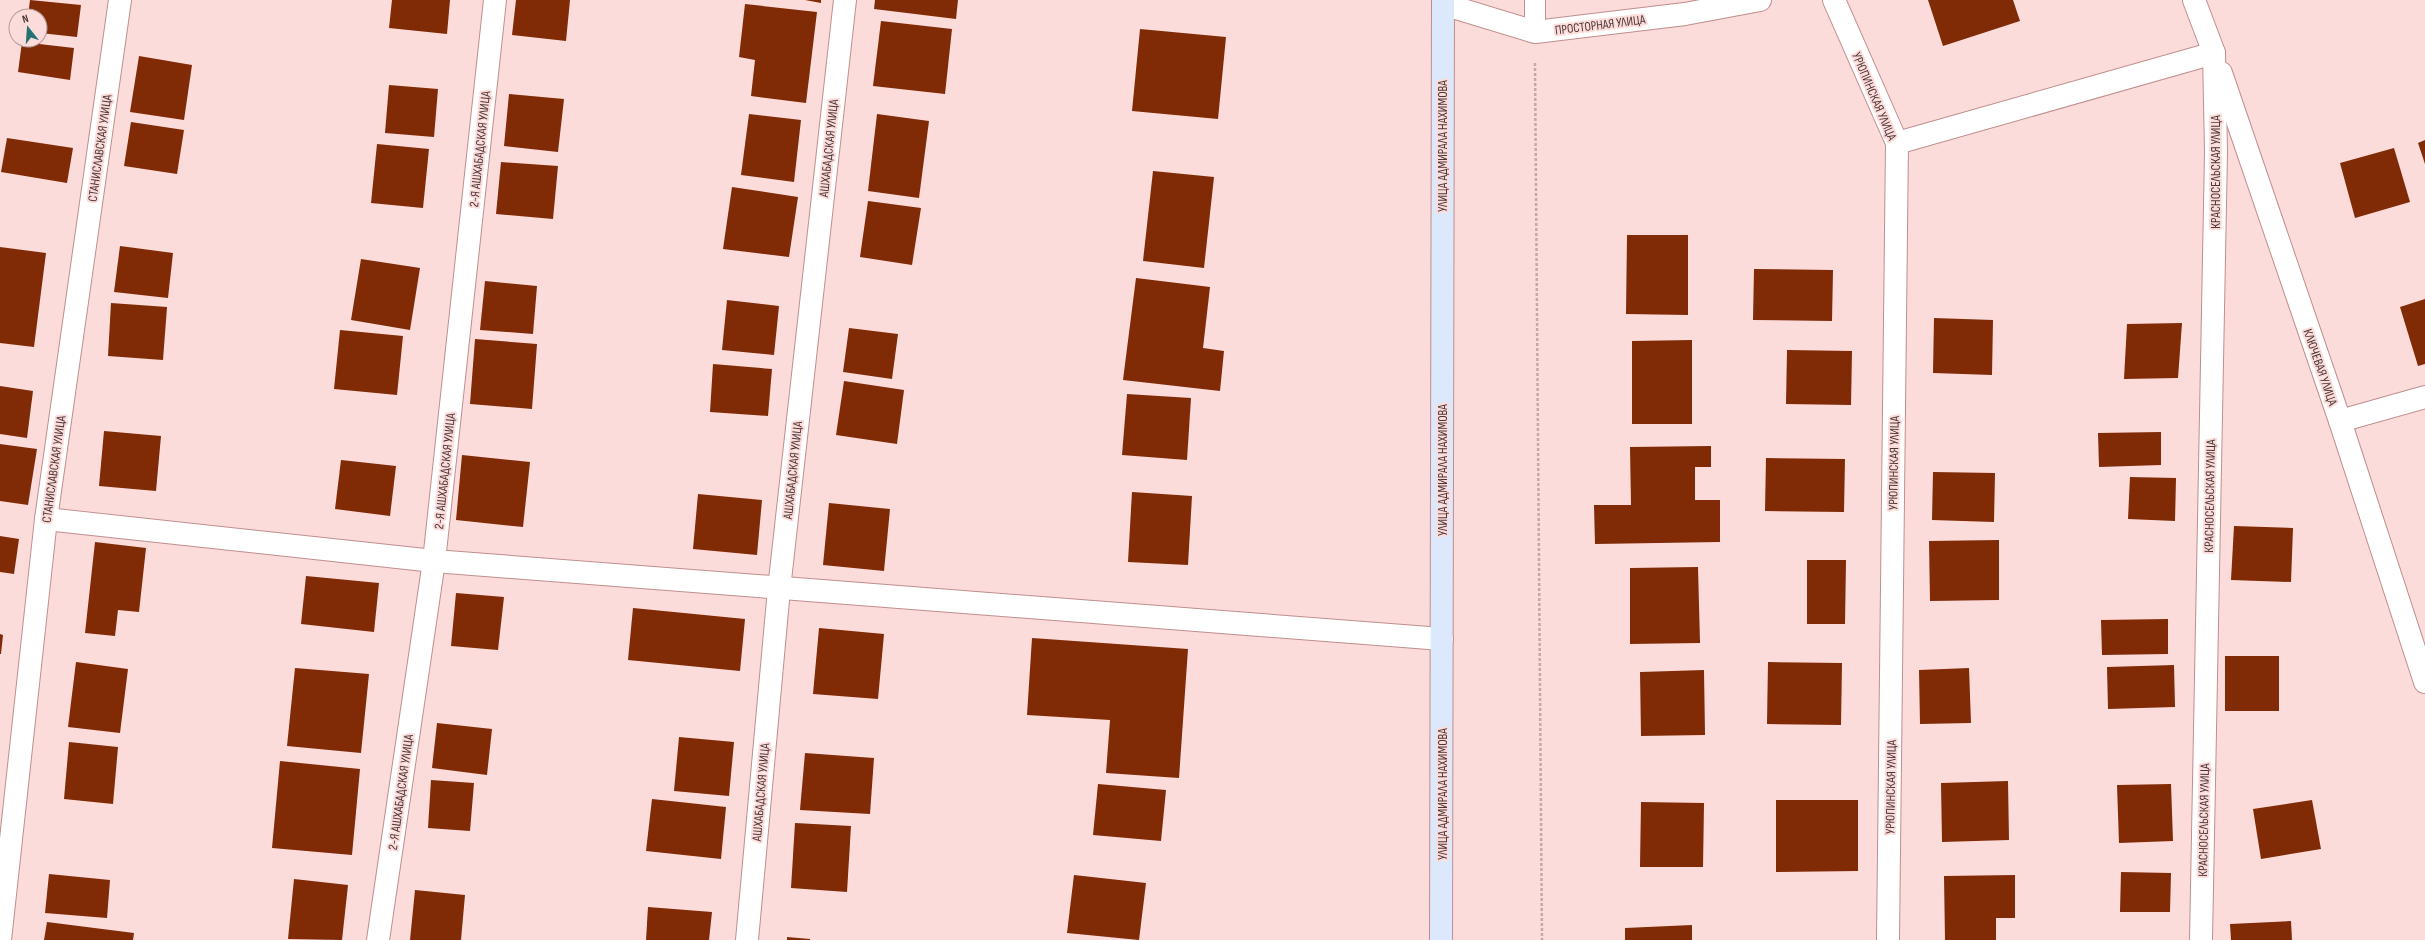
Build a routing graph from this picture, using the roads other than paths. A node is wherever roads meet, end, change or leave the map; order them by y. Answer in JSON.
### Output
{"nodes":[{"id":1,"x":120,"y":0,"type":"edge"},
{"id":2,"x":495,"y":0,"type":"edge"},
{"id":3,"x":845,"y":0,"type":"edge"},
{"id":4,"x":1535,"y":0,"type":"edge"},
{"id":5,"x":1760,"y":0,"type":"edge"},
{"id":6,"x":1834,"y":0,"type":"edge"},
{"id":7,"x":2194,"y":0,"type":"edge"},
{"id":8,"x":1442,"y":2,"type":"edge"},
{"id":9,"x":1685,"y":7,"type":"edge"},
{"id":10,"x":1535,"y":32,"type":"junction"},
{"id":11,"x":2214,"y":53,"type":"junction"},
{"id":12,"x":1897,"y":143,"type":"junction"},
{"id":13,"x":2425,"y":397,"type":"edge"},
{"id":14,"x":2340,"y":421,"type":"junction"},
{"id":15,"x":46,"y":519,"type":"junction"},
{"id":16,"x":434,"y":561,"type":"junction"},
{"id":17,"x":779,"y":589,"type":"junction"},
{"id":18,"x":1442,"y":639,"type":"junction"},
{"id":19,"x":2425,"y":682,"type":"edge"},
{"id":20,"x":0,"y":940,"type":"edge"},
{"id":21,"x":378,"y":940,"type":"edge"},
{"id":22,"x":747,"y":940,"type":"edge"},
{"id":23,"x":1442,"y":940,"type":"edge"},
{"id":24,"x":1888,"y":940,"type":"edge"},
{"id":25,"x":2201,"y":940,"type":"edge"}],
"edges":[{"from":1,"to":15,"type":"street","name":"СТАНИСЛАВСКАЯ УЛИЦА"},
{"from":2,"to":16,"type":"street","name":"2-Я АШХАБАДСКАЯ УЛИЦА"},
{"from":3,"to":17,"type":"street","name":"АШХАБАДСКАЯ УЛИЦА"},
{"from":4,"to":10,"type":"lane"},
{"from":5,"to":9,"type":"street","name":"ПРОСТОРНАЯ УЛИЦА"},
{"from":6,"to":12,"type":"street","name":"УРЮПИНСКАЯ УЛИЦА"},
{"from":7,"to":11,"type":"street","name":"КЛЮЧЕВАЯ УЛИЦА"},
{"from":8,"to":10,"type":"street","name":"ПРОСТОРНАЯ УЛИЦА"},
{"from":8,"to":18,"type":"main road","name":"УЛИЦА АДМИРАЛА НАХИМОВА"},
{"from":9,"to":10,"type":"street","name":"ПРОСТОРНАЯ УЛИЦА"},
{"from":11,"to":12,"type":"street"},
{"from":11,"to":14,"type":"street","name":"КЛЮЧЕВАЯ УЛИЦА"},
{"from":11,"to":25,"type":"street","name":"КРАСНОСЕЛЬСКАЯ УЛИЦА"},
{"from":12,"to":24,"type":"street","name":"УРЮПИНСКАЯ УЛИЦА"},
{"from":13,"to":14,"type":"street"},
{"from":14,"to":19,"type":"street","name":"КЛЮЧЕВАЯ УЛИЦА"},
{"from":15,"to":16,"type":"street"},
{"from":15,"to":20,"type":"street","name":"СТАНИСЛАВСКАЯ УЛИЦА"},
{"from":16,"to":17,"type":"street"},
{"from":16,"to":21,"type":"street","name":"2-Я АШХАБАДСКАЯ УЛИЦА"},
{"from":17,"to":18,"type":"street"},
{"from":17,"to":22,"type":"street","name":"АШХАБАДСКАЯ УЛИЦА"},
{"from":18,"to":23,"type":"main road","name":"УЛИЦА АДМИРАЛА НАХИМОВА"}]}
